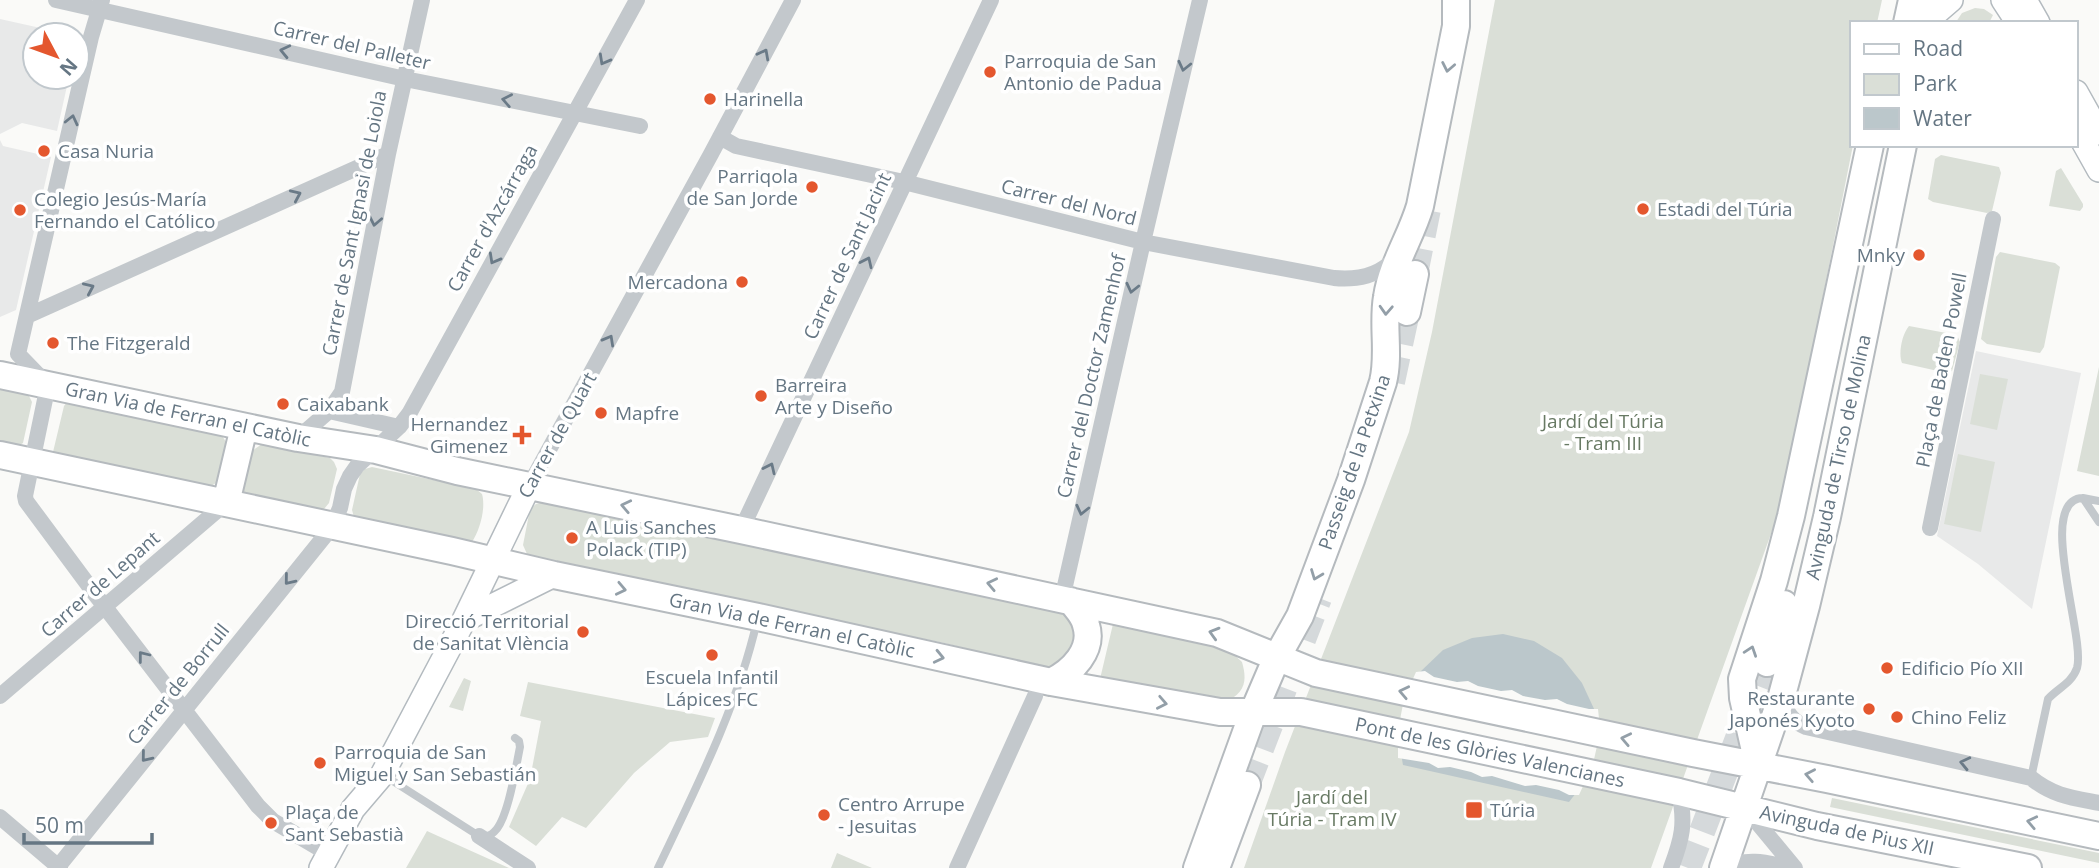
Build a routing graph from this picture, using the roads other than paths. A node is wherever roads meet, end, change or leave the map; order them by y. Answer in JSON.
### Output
{"nodes":[{"id":1,"x":56,"y":0,"type":"edge"},
{"id":2,"x":422,"y":0,"type":"edge"},
{"id":3,"x":637,"y":0,"type":"edge"},
{"id":4,"x":793,"y":0,"type":"edge"},
{"id":5,"x":991,"y":0,"type":"edge"},
{"id":6,"x":1200,"y":0,"type":"edge"},
{"id":7,"x":1456,"y":0,"type":"edge"},
{"id":8,"x":1951,"y":0,"type":"edge"},
{"id":9,"x":2003,"y":0,"type":"edge"},
{"id":10,"x":2025,"y":0,"type":"edge"},
{"id":11,"x":101,"y":4,"type":"edge"},
{"id":12,"x":1922,"y":13,"type":"edge"},
{"id":13,"x":2017,"y":21,"type":"edge"},
{"id":14,"x":2037,"y":21,"type":"edge"},
{"id":15,"x":405,"y":79,"type":"junction"},
{"id":16,"x":2078,"y":96,"type":"edge"},
{"id":17,"x":574,"y":113,"type":"junction"},
{"id":18,"x":639,"y":126,"type":"dead end"},
{"id":19,"x":2078,"y":133,"type":"edge"},
{"id":20,"x":2099,"y":134,"type":"edge"},
{"id":21,"x":720,"y":137,"type":"junction"},
{"id":22,"x":1870,"y":147,"type":"edge"},
{"id":23,"x":1883,"y":147,"type":"edge"},
{"id":24,"x":1899,"y":147,"type":"edge"},
{"id":25,"x":1900,"y":147,"type":"edge"},
{"id":26,"x":388,"y":154,"type":"junction"},
{"id":27,"x":2099,"y":170,"type":"edge"},
{"id":28,"x":904,"y":182,"type":"junction"},
{"id":29,"x":1993,"y":219,"type":"dead end"},
{"id":30,"x":1143,"y":242,"type":"junction"},
{"id":31,"x":1403,"y":248,"type":"junction"},
{"id":32,"x":1415,"y":274,"type":"tunnel mouth"},
{"id":33,"x":1407,"y":312,"type":"tunnel mouth"},
{"id":34,"x":26,"y":316,"type":"junction"},
{"id":35,"x":1842,"y":346,"type":"junction"},
{"id":36,"x":0,"y":375,"type":"edge"},
{"id":37,"x":48,"y":385,"type":"junction"},
{"id":38,"x":328,"y":411,"type":"junction"},
{"id":39,"x":244,"y":427,"type":"junction"},
{"id":40,"x":398,"y":428,"type":"junction"},
{"id":41,"x":299,"y":438,"type":"junction"},
{"id":42,"x":376,"y":450,"type":"junction"},
{"id":43,"x":0,"y":455,"type":"edge"},
{"id":44,"x":33,"y":463,"type":"junction"},
{"id":45,"x":529,"y":485,"type":"junction"},
{"id":46,"x":2083,"y":498,"type":"junction"},
{"id":47,"x":2099,"y":501,"type":"edge"},
{"id":48,"x":226,"y":503,"type":"junction"},
{"id":49,"x":2099,"y":511,"type":"edge"},
{"id":50,"x":2099,"y":521,"type":"edge"},
{"id":51,"x":332,"y":527,"type":"junction"},
{"id":52,"x":1930,"y":528,"type":"dead end"},
{"id":53,"x":741,"y":530,"type":"junction"},
{"id":54,"x":491,"y":562,"type":"junction"},
{"id":55,"x":554,"y":575,"type":"junction"},
{"id":56,"x":1067,"y":600,"type":"junction"},
{"id":57,"x":105,"y":608,"type":"junction"},
{"id":58,"x":758,"y":617,"type":"junction"},
{"id":59,"x":464,"y":620,"type":"junction"},
{"id":60,"x":1278,"y":657,"type":"junction"},
{"id":61,"x":1767,"y":663,"type":"tunnel mouth"},
{"id":62,"x":1043,"y":689,"type":"junction"},
{"id":63,"x":0,"y":696,"type":"edge"},
{"id":64,"x":1782,"y":699,"type":"junction"},
{"id":65,"x":185,"y":710,"type":"junction"},
{"id":66,"x":1253,"y":713,"type":"junction"},
{"id":67,"x":515,"y":738,"type":"dead end"},
{"id":68,"x":382,"y":775,"type":"junction"},
{"id":69,"x":2031,"y":778,"type":"junction"},
{"id":70,"x":1247,"y":785,"type":"tunnel mouth"},
{"id":71,"x":1752,"y":786,"type":"junction"},
{"id":72,"x":1679,"y":792,"type":"junction"},
{"id":73,"x":2099,"y":803,"type":"edge"},
{"id":74,"x":0,"y":817,"type":"edge"},
{"id":75,"x":479,"y":836,"type":"junction"},
{"id":76,"x":2099,"y":836,"type":"edge"},
{"id":77,"x":325,"y":861,"type":"edge"},
{"id":78,"x":59,"y":868,"type":"edge"},
{"id":79,"x":528,"y":868,"type":"edge"},
{"id":80,"x":658,"y":868,"type":"edge"},
{"id":81,"x":957,"y":868,"type":"edge"},
{"id":82,"x":1197,"y":868,"type":"edge"},
{"id":83,"x":1216,"y":868,"type":"edge"},
{"id":84,"x":1671,"y":868,"type":"edge"},
{"id":85,"x":1724,"y":868,"type":"edge"},
{"id":86,"x":1793,"y":868,"type":"edge"},
{"id":87,"x":2028,"y":868,"type":"edge"}],
"edges":[{"from":1,"to":11,"type":"street","name":"Carrer del Palleter"},
{"from":2,"to":15,"type":"street","name":"Carrer de Sant Ignasi de Loiola"},
{"from":3,"to":17,"type":"street","name":"Carrer d'Azcárraga","one_way":true},
{"from":21,"to":4,"type":"street","name":"Carrer de Quart","one_way":true},
{"from":5,"to":28,"type":"street","name":"Carrer de Sant Jacint"},
{"from":6,"to":30,"type":"street","name":"Carrer del Doctor Zamenhof","one_way":true},
{"from":7,"to":31,"type":"main road","name":"Passeig de la Petxina","one_way":true},
{"from":8,"to":12,"type":"street"},
{"from":9,"to":13,"type":"street"},
{"from":10,"to":14,"type":"street"},
{"from":15,"to":11,"type":"street","name":"Carrer del Palleter","one_way":true},
{"from":34,"to":11,"type":"street","one_way":true},
{"from":17,"to":15,"type":"street","name":"Carrer del Palleter","one_way":true},
{"from":15,"to":26,"type":"street","name":"Carrer de Sant Ignasi de Loiola"},
{"from":16,"to":20,"type":"street"},
{"from":17,"to":18,"type":"street","name":"Carrer del Palleter"},
{"from":17,"to":40,"type":"street","name":"Carrer d'Azcárraga","one_way":true},
{"from":19,"to":27,"type":"street"},
{"from":21,"to":28,"type":"street","name":"Carrer del Nord"},
{"from":45,"to":21,"type":"street","name":"Carrer de Quart","one_way":true},
{"from":71,"to":22,"type":"main road","one_way":true},
{"from":23,"to":35,"type":"main road","name":"Avinguda de Tirso de Molina"},
{"from":24,"to":35,"type":"main road"},
{"from":25,"to":64,"type":"main road","name":"Avinguda de Tirso de Molina"},
{"from":34,"to":26,"type":"street","one_way":true},
{"from":26,"to":38,"type":"street","name":"Carrer de Sant Ignasi de Loiola","one_way":true},
{"from":28,"to":30,"type":"street","name":"Carrer del Nord"},
{"from":53,"to":28,"type":"street","name":"Carrer de Sant Jacint","one_way":true},
{"from":29,"to":52,"type":"street","name":"Plaça de Baden Powell"},
{"from":30,"to":31,"type":"street","name":"Carrer del Nord"},
{"from":30,"to":56,"type":"street","name":"Carrer del Doctor Zamenhof","one_way":true},
{"from":31,"to":60,"type":"main road","name":"Passeig de la Petxina","one_way":true},
{"from":32,"to":33,"type":"main road"},
{"from":34,"to":37,"type":"street"},
{"from":35,"to":61,"type":"main road","name":"Avinguda de Tirso de Molina"},
{"from":36,"to":37,"type":"main road","name":"Gran Via de Ferran el Catòlic"},
{"from":37,"to":39,"type":"main road","name":"Gran Via de Ferran el Catòlic"},
{"from":37,"to":44,"type":"street"},
{"from":38,"to":40,"type":"street","name":"Gran Via de Ferran el Catòlic"},
{"from":38,"to":41,"type":"street","name":"Carrer de Sant Ignasi de Loiola"},
{"from":39,"to":41,"type":"main road","name":"Gran Via de Ferran el Catòlic"},
{"from":39,"to":48,"type":"main road"},
{"from":40,"to":42,"type":"street","name":"Carrer d'Azcárraga"},
{"from":41,"to":42,"type":"main road","name":"Gran Via de Ferran el Catòlic"},
{"from":42,"to":45,"type":"main road","name":"Gran Via de Ferran el Catòlic"},
{"from":42,"to":51,"type":"street"},
{"from":43,"to":44,"type":"main road","name":"Gran Via de Ferran el Catòlic"},
{"from":44,"to":48,"type":"main road","name":"Gran Via de Ferran el Catòlic"},
{"from":44,"to":57,"type":"street"},
{"from":53,"to":45,"type":"main road","name":"Gran Via de Ferran el Catòlic","one_way":true},
{"from":45,"to":54,"type":"street","name":"Carrer de Quart"},
{"from":46,"to":47,"type":"lane"},
{"from":46,"to":50,"type":"lane"},
{"from":46,"to":69,"type":"lane"},
{"from":48,"to":51,"type":"main road","name":"Gran Via de Ferran el Catòlic"},
{"from":48,"to":57,"type":"street","name":"Carrer de Lepant"},
{"from":49,"to":50,"type":"lane"},
{"from":51,"to":54,"type":"main road","name":"Gran Via de Ferran el Catòlic"},
{"from":51,"to":65,"type":"street","name":"Carrer de Borrull","one_way":true},
{"from":56,"to":53,"type":"main road","name":"Gran Via de Ferran el Catòlic","one_way":true},
{"from":54,"to":55,"type":"main road","name":"Gran Via de Ferran el Catòlic"},
{"from":54,"to":59,"type":"street","name":"Carrer de Quart"},
{"from":55,"to":58,"type":"main road","name":"Gran Via de Ferran el Catòlic","one_way":true},
{"from":55,"to":59,"type":"street"},
{"from":60,"to":56,"type":"main road","name":"Gran Via de Ferran el Catòlic","one_way":true},
{"from":56,"to":62,"type":"main road"},
{"from":57,"to":63,"type":"street","name":"Carrer de Lepant"},
{"from":65,"to":57,"type":"street","one_way":true},
{"from":58,"to":62,"type":"main road","name":"Gran Via de Ferran el Catòlic","one_way":true},
{"from":58,"to":80,"type":"lane"},
{"from":59,"to":68,"type":"street","name":"Carrer de Quart"},
{"from":60,"to":66,"type":"main road","name":"Passeig de la Petxina"},
{"from":71,"to":60,"type":"main road","name":"Gran Via de Ferran el Catòlic","one_way":true},
{"from":62,"to":66,"type":"main road","name":"Gran Via de Ferran el Catòlic","one_way":true},
{"from":62,"to":81,"type":"street"},
{"from":69,"to":64,"type":"street","one_way":true},
{"from":64,"to":71,"type":"main road","name":"Avinguda de Tirso de Molina"},
{"from":65,"to":77,"type":"street"},
{"from":65,"to":78,"type":"street","name":"Carrer de Borrull","one_way":true},
{"from":66,"to":72,"type":"main road","name":"Pont de les Glòries Valencianes"},
{"from":66,"to":82,"type":"main road","name":"Passeig de la Petxina"},
{"from":67,"to":75,"type":"lane"},
{"from":68,"to":75,"type":"lane"},
{"from":68,"to":77,"type":"street","name":"Carrer de Quart"},
{"from":69,"to":73,"type":"street"},
{"from":70,"to":83,"type":"main road"},
{"from":71,"to":72,"type":"main road","name":"Pont de les Glòries Valencianes"},
{"from":76,"to":71,"type":"main road","one_way":true},
{"from":71,"to":85,"type":"main road","name":"Avinguda de Tirso de Molina"},
{"from":71,"to":86,"type":"street","name":"Avinguda de Pius XII"},
{"from":71,"to":87,"type":"main road","name":"Avinguda de Pius XII"},
{"from":72,"to":84,"type":"street"},
{"from":74,"to":78,"type":"street"},
{"from":75,"to":79,"type":"street"},
{"from":85,"to":86,"type":"street"}]}
